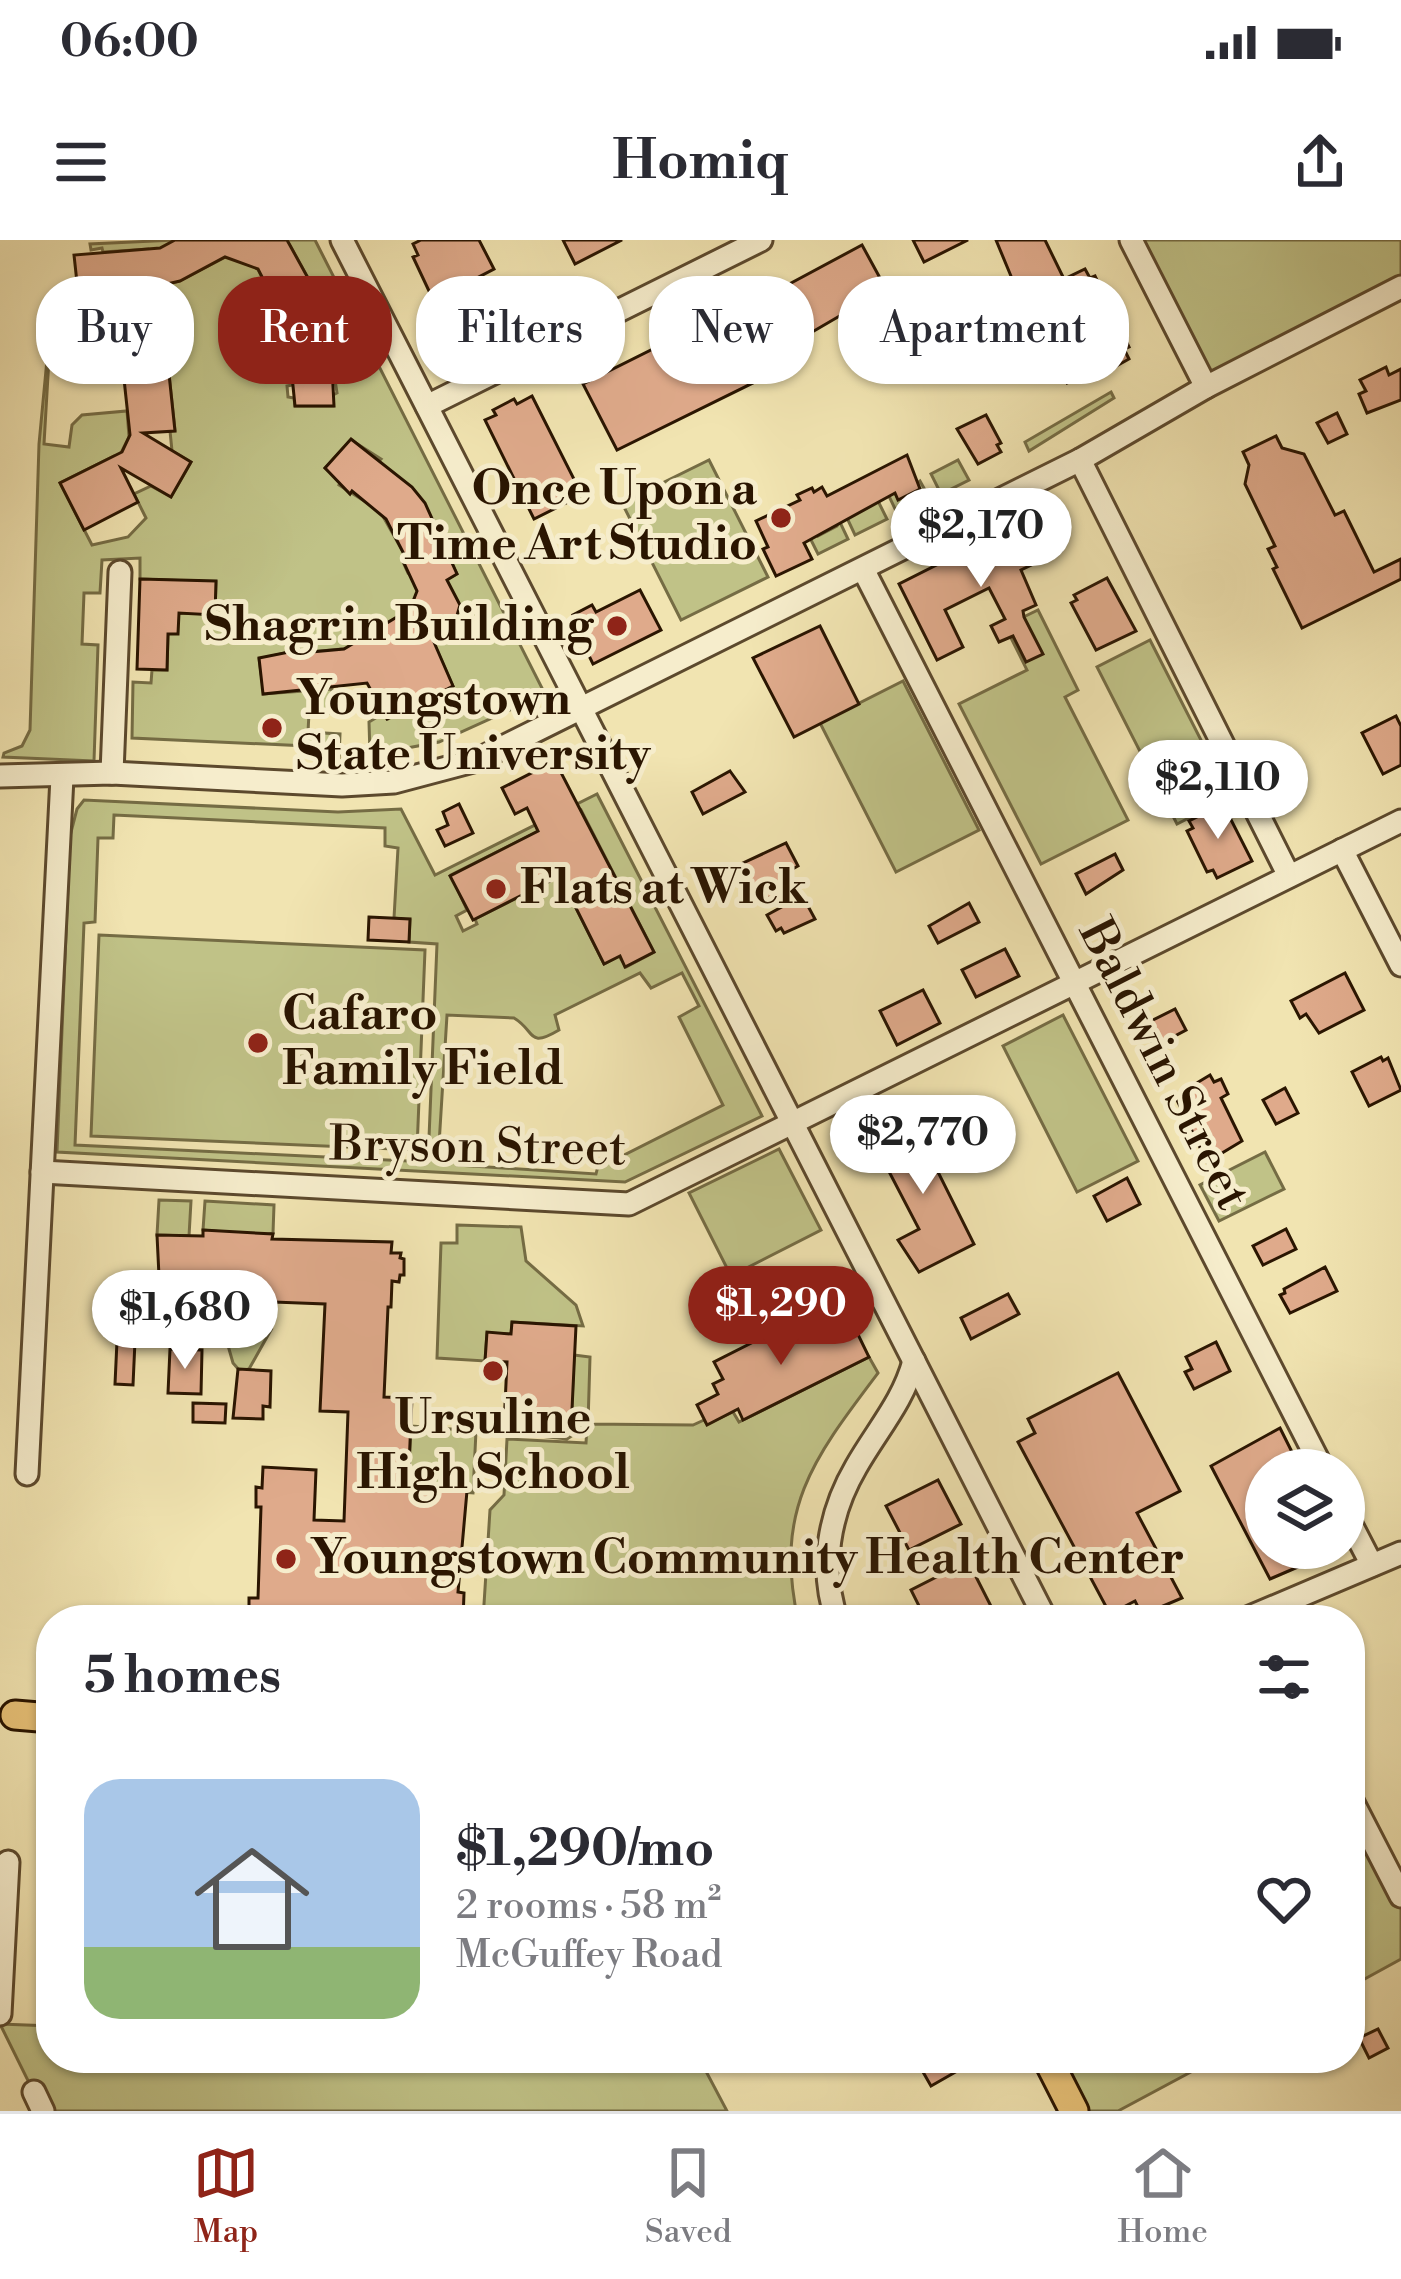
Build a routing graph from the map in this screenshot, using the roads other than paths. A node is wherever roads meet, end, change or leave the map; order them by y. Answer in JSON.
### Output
{"nodes":[{"id":1,"x":342,"y":240,"type":"edge"},
{"id":2,"x":760,"y":240,"type":"edge"},
{"id":3,"x":1131,"y":240,"type":"edge"},
{"id":4,"x":1401,"y":287,"type":"edge"},
{"id":5,"x":1206,"y":387,"type":"junction"},
{"id":6,"x":427,"y":406,"type":"junction"},
{"id":7,"x":1080,"y":460,"type":"junction"},
{"id":8,"x":863,"y":569,"type":"junction"},
{"id":9,"x":120,"y":572,"type":"dead end"},
{"id":10,"x":582,"y":710,"type":"junction"},
{"id":11,"x":112,"y":773,"type":"junction"},
{"id":12,"x":2,"y":776,"type":"edge"},
{"id":13,"x":62,"y":777,"type":"junction"},
{"id":14,"x":1401,"y":821,"type":"edge"},
{"id":15,"x":1342,"y":850,"type":"junction"},
{"id":16,"x":1289,"y":876,"type":"junction"},
{"id":17,"x":1401,"y":965,"type":"edge"},
{"id":18,"x":1074,"y":983,"type":"junction"},
{"id":19,"x":793,"y":1123,"type":"junction"},
{"id":20,"x":42,"y":1172,"type":"junction"},
{"id":21,"x":914,"y":1361,"type":"junction"},
{"id":22,"x":1312,"y":1449,"type":"edge"},
{"id":23,"x":27,"y":1474,"type":"dead end"},
{"id":24,"x":1365,"y":1552,"type":"edge"},
{"id":25,"x":1401,"y":1553,"type":"edge"},
{"id":26,"x":1372,"y":1565,"type":"junction"},
{"id":27,"x":832,"y":1605,"type":"edge"},
{"id":28,"x":1038,"y":1605,"type":"edge"},
{"id":29,"x":1282,"y":1605,"type":"edge"},
{"id":30,"x":15,"y":1715,"type":"dead end"},
{"id":31,"x":36,"y":1717,"type":"edge"},
{"id":32,"x":1365,"y":1826,"type":"edge"},
{"id":33,"x":8,"y":1862,"type":"dead end"},
{"id":34,"x":1401,"y":1896,"type":"edge"},
{"id":35,"x":0,"y":2014,"type":"edge"},
{"id":36,"x":1055,"y":2073,"type":"edge"},
{"id":37,"x":1074,"y":2111,"type":"edge"}],
"edges":[{"from":1,"to":6,"type":"street"},
{"from":2,"to":6,"type":"street"},
{"from":3,"to":5,"type":"street"},
{"from":4,"to":5,"type":"street"},
{"from":5,"to":7,"type":"street"},
{"from":6,"to":10,"type":"street"},
{"from":7,"to":8,"type":"street"},
{"from":7,"to":16,"type":"street"},
{"from":8,"to":10,"type":"street"},
{"from":8,"to":18,"type":"street","name":"Baldwin Street"},
{"from":9,"to":11,"type":"street"},
{"from":10,"to":11,"type":"street"},
{"from":10,"to":19,"type":"street"},
{"from":11,"to":13,"type":"street"},
{"from":12,"to":13,"type":"street"},
{"from":13,"to":20,"type":"street"},
{"from":14,"to":15,"type":"street","name":"Bryson Street"},
{"from":15,"to":16,"type":"street","name":"Bryson Street"},
{"from":15,"to":17,"type":"street"},
{"from":16,"to":18,"type":"street","name":"Bryson Street"},
{"from":18,"to":19,"type":"street","name":"Bryson Street"},
{"from":18,"to":22,"type":"street","name":"Baldwin Street"},
{"from":19,"to":20,"type":"street","name":"Bryson Street"},
{"from":19,"to":21,"type":"street"},
{"from":20,"to":23,"type":"street"},
{"from":21,"to":27,"type":"street"},
{"from":21,"to":28,"type":"street"},
{"from":24,"to":26,"type":"street"},
{"from":25,"to":26,"type":"street"},
{"from":26,"to":29,"type":"street"},
{"from":30,"to":31,"type":"main road"},
{"from":32,"to":34,"type":"street"},
{"from":33,"to":35,"type":"street"},
{"from":36,"to":37,"type":"main road"}]}
